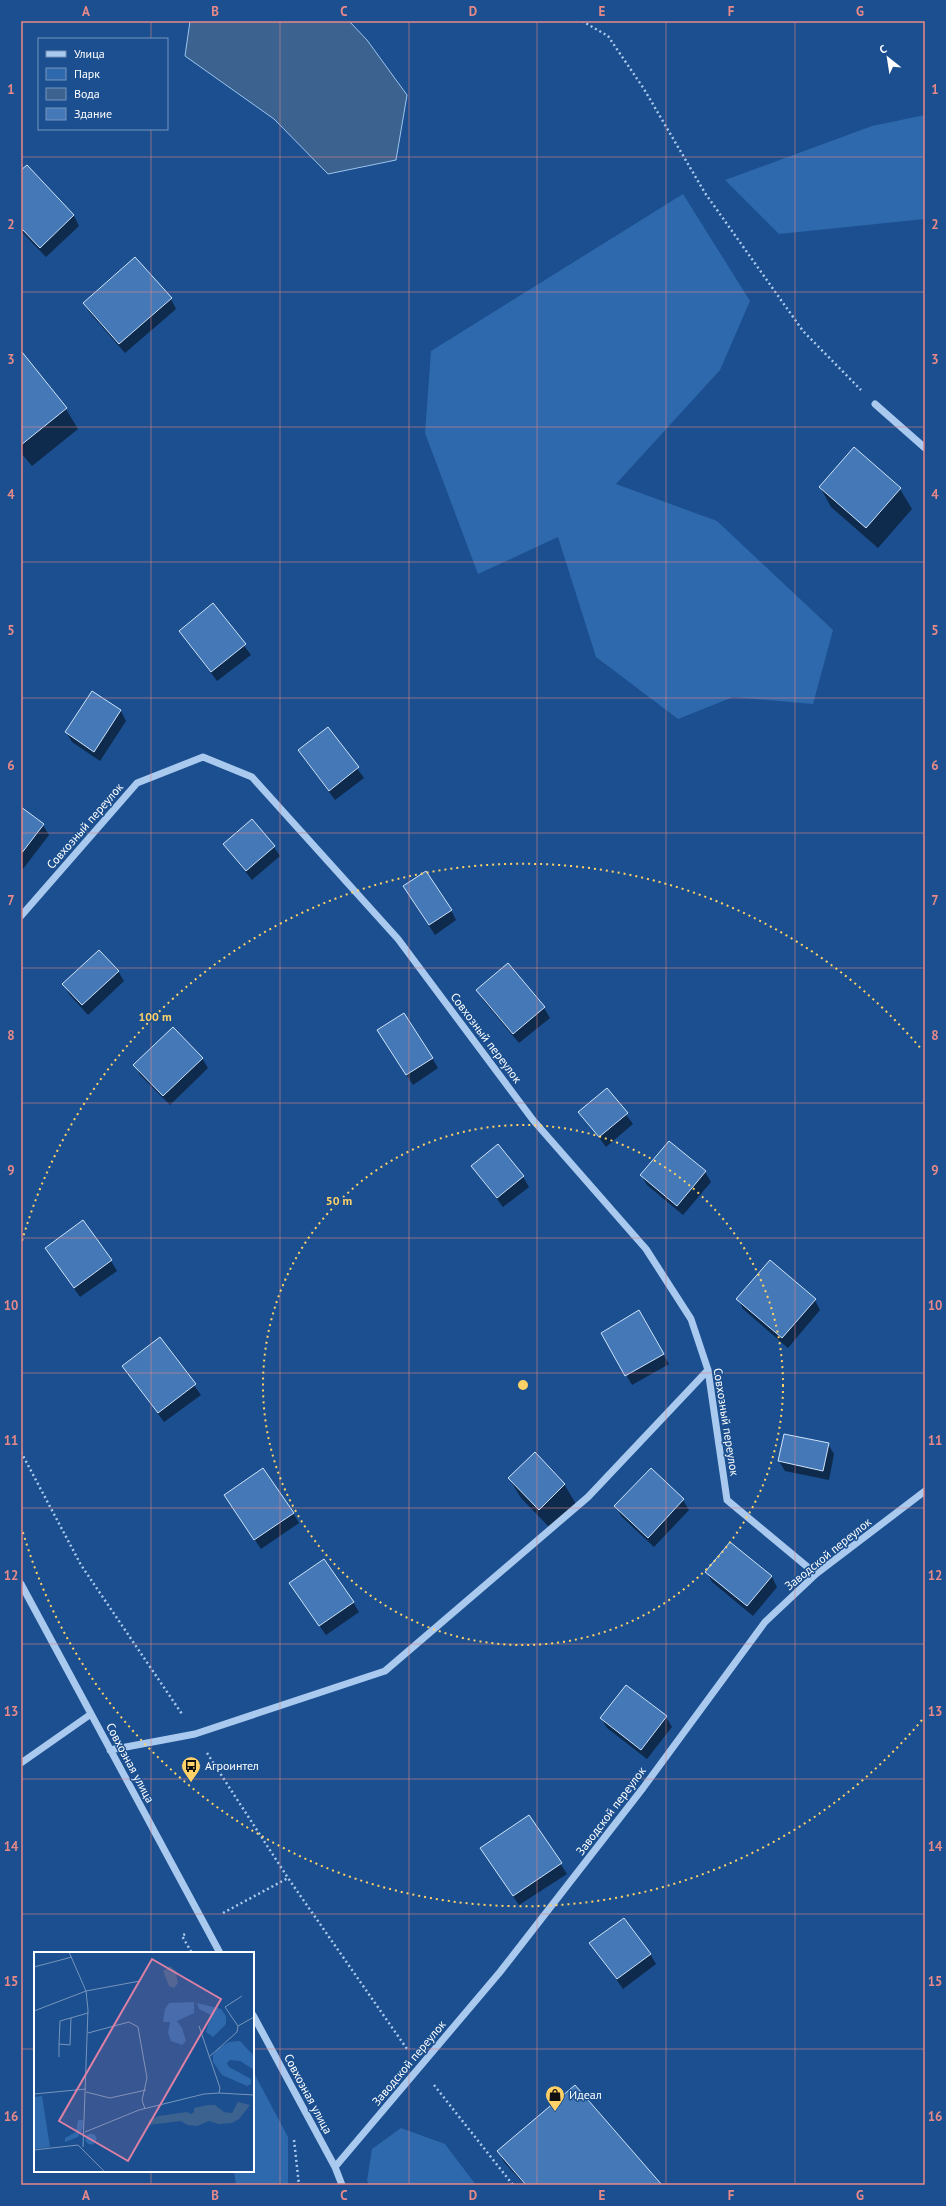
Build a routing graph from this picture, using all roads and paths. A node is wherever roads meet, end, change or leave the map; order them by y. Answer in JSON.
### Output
{"nodes":[{"id":1,"x":582,"y":21,"type":"edge"},
{"id":2,"x":875,"y":404,"type":"joint"},
{"id":3,"x":925,"y":448,"type":"edge"},
{"id":4,"x":21,"y":916,"type":"edge"},
{"id":5,"x":708,"y":1370,"type":"junction"},
{"id":6,"x":21,"y":1452,"type":"edge"},
{"id":7,"x":925,"y":1491,"type":"edge"},
{"id":8,"x":816,"y":1574,"type":"junction"},
{"id":9,"x":21,"y":1584,"type":"edge"},
{"id":10,"x":91,"y":1714,"type":"junction"},
{"id":11,"x":195,"y":1734,"type":"junction"},
{"id":12,"x":110,"y":1750,"type":"junction"},
{"id":13,"x":21,"y":1763,"type":"edge"},
{"id":14,"x":288,"y":1878,"type":"junction"},
{"id":15,"x":204,"y":1924,"type":"junction"},
{"id":16,"x":191,"y":1952,"type":"edge"},
{"id":17,"x":219,"y":1952,"type":"edge"},
{"id":18,"x":254,"y":2017,"type":"edge"},
{"id":19,"x":420,"y":2067,"type":"junction"},
{"id":20,"x":291,"y":2134,"type":"dead end"},
{"id":21,"x":335,"y":2167,"type":"junction"},
{"id":22,"x":299,"y":2185,"type":"edge"},
{"id":23,"x":342,"y":2185,"type":"edge"},
{"id":24,"x":513,"y":2185,"type":"edge"}],
"edges":[{"from":1,"to":2,"type":"path"},
{"from":2,"to":3,"type":"street"},
{"from":4,"to":5,"type":"street","name":"Совхозный переулок"},
{"from":5,"to":8,"type":"street","name":"Совхозный переулок"},
{"from":5,"to":11,"type":"street"},
{"from":6,"to":11,"type":"path"},
{"from":7,"to":8,"type":"street","name":"Заводской переулок"},
{"from":8,"to":19,"type":"street","name":"Заводской переулок"},
{"from":9,"to":10,"type":"street","name":"Совхозная улица"},
{"from":10,"to":12,"type":"street","name":"Совхозная улица"},
{"from":10,"to":13,"type":"street"},
{"from":11,"to":12,"type":"street"},
{"from":11,"to":14,"type":"path"},
{"from":12,"to":15,"type":"street","name":"Совхозная улица"},
{"from":14,"to":15,"type":"path"},
{"from":14,"to":19,"type":"path"},
{"from":15,"to":16,"type":"path"},
{"from":15,"to":17,"type":"street","name":"Совхозная улица"},
{"from":18,"to":21,"type":"street","name":"Совхозная улица"},
{"from":19,"to":21,"type":"street","name":"Заводской переулок"},
{"from":19,"to":24,"type":"path"},
{"from":20,"to":22,"type":"path"},
{"from":21,"to":23,"type":"street","name":"Совхозная улица"}]}
